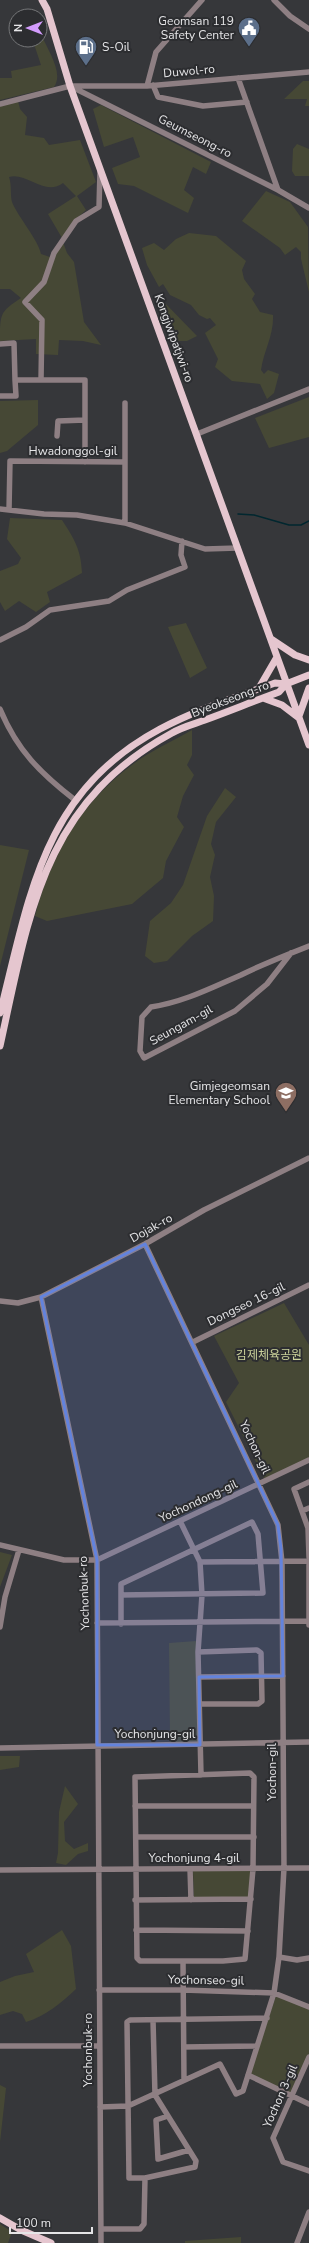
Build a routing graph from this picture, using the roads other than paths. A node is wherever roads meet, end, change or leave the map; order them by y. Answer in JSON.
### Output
{"nodes":[{"id":1,"x":42,"y":0,"type":"edge"},
{"id":2,"x":202,"y":0,"type":"edge"},
{"id":3,"x":274,"y":0,"type":"edge"},
{"id":4,"x":309,"y":29,"type":"edge"},
{"id":5,"x":309,"y":72,"type":"edge"},
{"id":6,"x":238,"y":78,"type":"junction"},
{"id":7,"x":70,"y":86,"type":"junction"},
{"id":8,"x":150,"y":86,"type":"junction"},
{"id":9,"x":247,"y":102,"type":"junction"},
{"id":10,"x":0,"y":104,"type":"edge"},
{"id":11,"x":100,"y":167,"type":"junction"},
{"id":12,"x":278,"y":190,"type":"junction"},
{"id":13,"x":309,"y":208,"type":"edge"},
{"id":14,"x":0,"y":344,"type":"edge"},
{"id":15,"x":15,"y":380,"type":"junction"},
{"id":16,"x":41,"y":380,"type":"junction"},
{"id":17,"x":309,"y":389,"type":"edge"},
{"id":18,"x":0,"y":396,"type":"edge"},
{"id":19,"x":125,"y":403,"type":"dead end"},
{"id":20,"x":85,"y":420,"type":"junction"},
{"id":21,"x":197,"y":434,"type":"junction"},
{"id":22,"x":57,"y":436,"type":"dead end"},
{"id":23,"x":85,"y":462,"type":"junction"},
{"id":24,"x":125,"y":462,"type":"junction"},
{"id":25,"x":0,"y":509,"type":"edge"},
{"id":26,"x":9,"y":510,"type":"junction"},
{"id":27,"x":125,"y":523,"type":"junction"},
{"id":28,"x":182,"y":541,"type":"junction"},
{"id":29,"x":238,"y":548,"type":"junction"},
{"id":30,"x":271,"y":639,"type":"junction"},
{"id":31,"x":0,"y":640,"type":"edge"},
{"id":32,"x":277,"y":658,"type":"junction"},
{"id":33,"x":309,"y":660,"type":"edge"},
{"id":34,"x":309,"y":675,"type":"edge"},
{"id":35,"x":286,"y":684,"type":"junction"},
{"id":36,"x":309,"y":688,"type":"edge"},
{"id":37,"x":258,"y":689,"type":"junction"},
{"id":38,"x":263,"y":698,"type":"junction"},
{"id":39,"x":0,"y":709,"type":"edge"},
{"id":40,"x":299,"y":718,"type":"junction"},
{"id":41,"x":309,"y":745,"type":"edge"},
{"id":42,"x":74,"y":800,"type":"junction"},
{"id":43,"x":309,"y":946,"type":"edge"},
{"id":44,"x":291,"y":953,"type":"junction"},
{"id":45,"x":0,"y":1013,"type":"edge"},
{"id":46,"x":0,"y":1046,"type":"edge"},
{"id":47,"x":309,"y":1158,"type":"edge"},
{"id":48,"x":145,"y":1244,"type":"junction"},
{"id":49,"x":309,"y":1286,"type":"edge"},
{"id":50,"x":41,"y":1297,"type":"junction"},
{"id":51,"x":0,"y":1301,"type":"edge"},
{"id":52,"x":193,"y":1342,"type":"junction"},
{"id":53,"x":309,"y":1460,"type":"edge"},
{"id":54,"x":309,"y":1482,"type":"edge"},
{"id":55,"x":260,"y":1484,"type":"junction"},
{"id":56,"x":309,"y":1508,"type":"edge"},
{"id":57,"x":302,"y":1511,"type":"junction"},
{"id":58,"x":180,"y":1521,"type":"junction"},
{"id":59,"x":308,"y":1532,"type":"edge"},
{"id":60,"x":0,"y":1545,"type":"edge"},
{"id":61,"x":194,"y":1548,"type":"junction"},
{"id":62,"x":19,"y":1550,"type":"junction"},
{"id":63,"x":309,"y":1557,"type":"edge"},
{"id":64,"x":96,"y":1560,"type":"junction"},
{"id":65,"x":260,"y":1561,"type":"junction"},
{"id":66,"x":309,"y":1561,"type":"edge"},
{"id":67,"x":200,"y":1562,"type":"junction"},
{"id":68,"x":282,"y":1562,"type":"junction"},
{"id":69,"x":309,"y":1565,"type":"edge"},
{"id":70,"x":309,"y":1591,"type":"edge"},
{"id":71,"x":121,"y":1595,"type":"junction"},
{"id":72,"x":202,"y":1595,"type":"junction"},
{"id":73,"x":309,"y":1621,"type":"edge"},
{"id":74,"x":283,"y":1622,"type":"junction"},
{"id":75,"x":97,"y":1623,"type":"junction"},
{"id":76,"x":201,"y":1623,"type":"junction"},
{"id":77,"x":121,"y":1624,"type":"junction"},
{"id":78,"x":309,"y":1625,"type":"edge"},
{"id":79,"x":0,"y":1627,"type":"edge"},
{"id":80,"x":198,"y":1652,"type":"junction"},
{"id":81,"x":262,"y":1676,"type":"junction"},
{"id":82,"x":283,"y":1676,"type":"junction"},
{"id":83,"x":199,"y":1677,"type":"junction"},
{"id":84,"x":200,"y":1704,"type":"junction"},
{"id":85,"x":309,"y":1742,"type":"edge"},
{"id":86,"x":283,"y":1743,"type":"junction"},
{"id":87,"x":97,"y":1745,"type":"junction"},
{"id":88,"x":200,"y":1745,"type":"junction"},
{"id":89,"x":0,"y":1748,"type":"edge"},
{"id":90,"x":201,"y":1775,"type":"junction"},
{"id":91,"x":135,"y":1806,"type":"junction"},
{"id":92,"x":253,"y":1806,"type":"junction"},
{"id":93,"x":136,"y":1837,"type":"junction"},
{"id":94,"x":254,"y":1837,"type":"junction"},
{"id":95,"x":284,"y":1868,"type":"junction"},
{"id":96,"x":309,"y":1868,"type":"edge"},
{"id":97,"x":135,"y":1869,"type":"junction"},
{"id":98,"x":190,"y":1869,"type":"junction"},
{"id":99,"x":253,"y":1869,"type":"junction"},
{"id":100,"x":0,"y":1870,"type":"edge"},
{"id":101,"x":100,"y":1870,"type":"junction"},
{"id":102,"x":251,"y":1899,"type":"junction"},
{"id":103,"x":135,"y":1900,"type":"junction"},
{"id":104,"x":191,"y":1900,"type":"junction"},
{"id":105,"x":136,"y":1930,"type":"junction"},
{"id":106,"x":248,"y":1930,"type":"junction"},
{"id":107,"x":279,"y":1957,"type":"junction"},
{"id":108,"x":309,"y":1958,"type":"edge"},
{"id":109,"x":183,"y":1961,"type":"junction"},
{"id":110,"x":99,"y":1990,"type":"junction"},
{"id":111,"x":183,"y":1990,"type":"junction"},
{"id":112,"x":274,"y":1993,"type":"junction"},
{"id":113,"x":309,"y":2007,"type":"edge"},
{"id":114,"x":267,"y":2018,"type":"junction"},
{"id":115,"x":184,"y":2019,"type":"junction"},
{"id":116,"x":153,"y":2020,"type":"junction"},
{"id":117,"x":0,"y":2046,"type":"edge"},
{"id":118,"x":99,"y":2046,"type":"junction"},
{"id":119,"x":257,"y":2046,"type":"junction"},
{"id":120,"x":184,"y":2047,"type":"junction"},
{"id":121,"x":309,"y":2057,"type":"edge"},
{"id":122,"x":248,"y":2075,"type":"junction"},
{"id":123,"x":184,"y":2080,"type":"junction"},
{"id":124,"x":155,"y":2095,"type":"junction"},
{"id":125,"x":292,"y":2096,"type":"junction"},
{"id":126,"x":309,"y":2104,"type":"edge"},
{"id":127,"x":128,"y":2106,"type":"junction"},
{"id":128,"x":100,"y":2107,"type":"junction"},
{"id":129,"x":168,"y":2116,"type":"junction"},
{"id":130,"x":189,"y":2150,"type":"junction"},
{"id":131,"x":309,"y":2171,"type":"edge"},
{"id":132,"x":145,"y":2178,"type":"junction"},
{"id":133,"x":309,"y":2212,"type":"edge"},
{"id":134,"x":0,"y":2218,"type":"edge"},
{"id":135,"x":101,"y":2229,"type":"junction"},
{"id":136,"x":51,"y":2243,"type":"edge"},
{"id":137,"x":100,"y":2243,"type":"edge"},
{"id":138,"x":297,"y":2243,"type":"edge"}],
"edges":[{"from":1,"to":7,"type":"main road","name":"Kongjwipatjwi-ro"},
{"from":2,"to":8,"type":"street"},
{"from":3,"to":4,"type":"street"},
{"from":5,"to":6,"type":"street","name":"Duwol-ro"},
{"from":6,"to":8,"type":"street","name":"Duwol-ro"},
{"from":6,"to":9,"type":"street"},
{"from":7,"to":8,"type":"street","name":"Duwol-ro"},
{"from":7,"to":10,"type":"street","name":"Duwol-ro"},
{"from":7,"to":11,"type":"main road","name":"Kongjwipatjwi-ro"},
{"from":7,"to":12,"type":"street","name":"Geumseong-ro"},
{"from":8,"to":9,"type":"street"},
{"from":9,"to":12,"type":"street"},
{"from":11,"to":16,"type":"street"},
{"from":11,"to":21,"type":"main road","name":"Kongjwipatjwi-ro"},
{"from":12,"to":13,"type":"street","name":"Geumseong-ro"},
{"from":14,"to":15,"type":"street"},
{"from":15,"to":16,"type":"street"},
{"from":15,"to":18,"type":"street"},
{"from":16,"to":20,"type":"street"},
{"from":17,"to":21,"type":"street"},
{"from":19,"to":24,"type":"street"},
{"from":20,"to":22,"type":"street"},
{"from":20,"to":23,"type":"street"},
{"from":21,"to":29,"type":"main road","name":"Kongjwipatjwi-ro"},
{"from":23,"to":24,"type":"street","name":"Hwadonggol-gil"},
{"from":23,"to":26,"type":"street","name":"Hwadonggol-gil"},
{"from":24,"to":27,"type":"street","name":"Hwadonggol-gil"},
{"from":25,"to":26,"type":"street"},
{"from":26,"to":27,"type":"street"},
{"from":27,"to":28,"type":"street"},
{"from":28,"to":29,"type":"street"},
{"from":28,"to":31,"type":"street"},
{"from":29,"to":30,"type":"main road","name":"Kongjwipatjwi-ro"},
{"from":30,"to":32,"type":"main road","name":"Kongjwipatjwi-ro"},
{"from":30,"to":33,"type":"main road"},
{"from":32,"to":35,"type":"main road","name":"Kongjwipatjwi-ro"},
{"from":32,"to":37,"type":"main road"},
{"from":34,"to":35,"type":"main road"},
{"from":35,"to":37,"type":"main road","name":"Byeokseong-ro"},
{"from":35,"to":38,"type":"main road","name":"Byeokseong-ro"},
{"from":35,"to":40,"type":"main road","name":"Kongjwipatjwi-ro"},
{"from":36,"to":40,"type":"main road"},
{"from":37,"to":42,"type":"main road","name":"Byeokseong-ro"},
{"from":38,"to":40,"type":"main road"},
{"from":38,"to":46,"type":"main road","name":"Byeokseong-ro"},
{"from":39,"to":42,"type":"street"},
{"from":40,"to":41,"type":"main road","name":"Kongjwipatjwi-ro"},
{"from":42,"to":45,"type":"main road","name":"Byeokseong-ro"},
{"from":43,"to":44,"type":"street","name":"Seungam-gil"},
{"from":44,"to":44,"type":"street","name":"Seungam-gil"},
{"from":47,"to":48,"type":"street","name":"Dojak-ro"},
{"from":48,"to":50,"type":"street","name":"Dojak-ro"},
{"from":48,"to":52,"type":"street","name":"Yochon-gil"},
{"from":49,"to":52,"type":"street","name":"Dongseo 16-gil"},
{"from":50,"to":51,"type":"street","name":"Dojak-ro"},
{"from":50,"to":64,"type":"street","name":"Yochonbuk-ro"},
{"from":52,"to":55,"type":"street","name":"Yochon-gil"},
{"from":53,"to":55,"type":"street","name":"Yochondong-gil"},
{"from":54,"to":57,"type":"street"},
{"from":55,"to":58,"type":"street","name":"Yochondong-gil"},
{"from":55,"to":68,"type":"street","name":"Yochon-gil"},
{"from":56,"to":57,"type":"street"},
{"from":57,"to":59,"type":"street"},
{"from":58,"to":61,"type":"street"},
{"from":58,"to":64,"type":"street","name":"Yochondong-gil"},
{"from":59,"to":63,"type":"street"},
{"from":60,"to":62,"type":"street"},
{"from":61,"to":65,"type":"street"},
{"from":61,"to":67,"type":"street"},
{"from":61,"to":71,"type":"street"},
{"from":62,"to":64,"type":"street"},
{"from":62,"to":79,"type":"street"},
{"from":64,"to":75,"type":"street","name":"Yochonbuk-ro"},
{"from":65,"to":67,"type":"street"},
{"from":65,"to":68,"type":"street"},
{"from":65,"to":72,"type":"street"},
{"from":66,"to":68,"type":"street"},
{"from":67,"to":72,"type":"street"},
{"from":68,"to":74,"type":"street","name":"Yochon-gil"},
{"from":69,"to":70,"type":"street"},
{"from":70,"to":73,"type":"street"},
{"from":71,"to":72,"type":"street"},
{"from":71,"to":77,"type":"street"},
{"from":72,"to":76,"type":"street"},
{"from":73,"to":74,"type":"street"},
{"from":73,"to":78,"type":"street"},
{"from":74,"to":76,"type":"street"},
{"from":74,"to":82,"type":"street","name":"Yochon-gil"},
{"from":75,"to":77,"type":"street"},
{"from":75,"to":87,"type":"street","name":"Yochonbuk-ro"},
{"from":76,"to":77,"type":"street"},
{"from":76,"to":80,"type":"street"},
{"from":80,"to":81,"type":"street"},
{"from":80,"to":83,"type":"street"},
{"from":81,"to":82,"type":"street"},
{"from":81,"to":83,"type":"street"},
{"from":81,"to":84,"type":"street"},
{"from":82,"to":86,"type":"street","name":"Yochon-gil"},
{"from":83,"to":84,"type":"street"},
{"from":84,"to":88,"type":"street"},
{"from":85,"to":86,"type":"street","name":"Yochonjung-gil"},
{"from":86,"to":88,"type":"street","name":"Yochonjung-gil"},
{"from":86,"to":95,"type":"street","name":"Yochon-gil"},
{"from":87,"to":88,"type":"street","name":"Yochonjung-gil"},
{"from":87,"to":89,"type":"street","name":"Yochonjung-gil"},
{"from":87,"to":101,"type":"street","name":"Yochonbuk-ro"},
{"from":88,"to":90,"type":"street"},
{"from":90,"to":91,"type":"street","name":"Yochonjung 4-gil"},
{"from":90,"to":92,"type":"street","name":"Yochonjung 4-gil"},
{"from":91,"to":92,"type":"street"},
{"from":91,"to":93,"type":"street","name":"Yochonjung 4-gil"},
{"from":92,"to":94,"type":"street","name":"Yochonjung 4-gil"},
{"from":93,"to":94,"type":"street","name":"Yochonjung 4-gil"},
{"from":93,"to":97,"type":"street","name":"Yochonjung 4-gil"},
{"from":94,"to":99,"type":"street","name":"Yochonjung 4-gil"},
{"from":95,"to":96,"type":"street"},
{"from":95,"to":99,"type":"street"},
{"from":95,"to":107,"type":"street","name":"Yochon-gil"},
{"from":97,"to":98,"type":"street","name":"Yochonjung 4-gil"},
{"from":97,"to":101,"type":"street"},
{"from":97,"to":103,"type":"street","name":"Yochonjung 4-gil"},
{"from":98,"to":99,"type":"street","name":"Yochonjung 4-gil"},
{"from":98,"to":104,"type":"street"},
{"from":99,"to":102,"type":"street","name":"Yochonjung 4-gil"},
{"from":100,"to":101,"type":"street"},
{"from":101,"to":110,"type":"street","name":"Yochonbuk-ro"},
{"from":102,"to":104,"type":"street"},
{"from":102,"to":106,"type":"street","name":"Yochonjung 4-gil"},
{"from":103,"to":104,"type":"street"},
{"from":103,"to":105,"type":"street","name":"Yochonjung 4-gil"},
{"from":105,"to":106,"type":"street"},
{"from":105,"to":109,"type":"street","name":"Yochonjung 4-gil"},
{"from":106,"to":109,"type":"street","name":"Yochonjung 4-gil"},
{"from":107,"to":108,"type":"street"},
{"from":107,"to":112,"type":"street","name":"Yochon-gil"},
{"from":109,"to":111,"type":"street"},
{"from":110,"to":111,"type":"street","name":"Yochonseo-gil"},
{"from":110,"to":118,"type":"street","name":"Yochonbuk-ro"},
{"from":111,"to":112,"type":"street","name":"Yochonseo-gil"},
{"from":111,"to":115,"type":"street"},
{"from":112,"to":113,"type":"street","name":"Yochonseo-gil"},
{"from":112,"to":114,"type":"street","name":"Yochon-gil"},
{"from":114,"to":115,"type":"street"},
{"from":114,"to":119,"type":"street","name":"Yochon-gil"},
{"from":115,"to":116,"type":"street"},
{"from":115,"to":120,"type":"street"},
{"from":116,"to":124,"type":"street"},
{"from":116,"to":127,"type":"street"},
{"from":117,"to":118,"type":"street"},
{"from":118,"to":128,"type":"street","name":"Yochonbuk-ro"},
{"from":119,"to":120,"type":"street"},
{"from":119,"to":122,"type":"street","name":"Yochon-gil"},
{"from":120,"to":123,"type":"street"},
{"from":121,"to":125,"type":"street","name":"Yochon 3-gil"},
{"from":122,"to":123,"type":"street","name":"Yochon-gil"},
{"from":122,"to":125,"type":"street"},
{"from":123,"to":124,"type":"street"},
{"from":124,"to":127,"type":"street"},
{"from":124,"to":129,"type":"street"},
{"from":125,"to":126,"type":"street"},
{"from":125,"to":131,"type":"street","name":"Yochon 3-gil"},
{"from":127,"to":128,"type":"street"},
{"from":127,"to":132,"type":"street"},
{"from":128,"to":135,"type":"street","name":"Yochonbuk-ro"},
{"from":129,"to":130,"type":"street"},
{"from":129,"to":130,"type":"street"},
{"from":130,"to":132,"type":"street"},
{"from":132,"to":135,"type":"street"},
{"from":133,"to":138,"type":"street"},
{"from":134,"to":136,"type":"main road"},
{"from":135,"to":137,"type":"street","name":"Yochonbuk-ro"}]}
